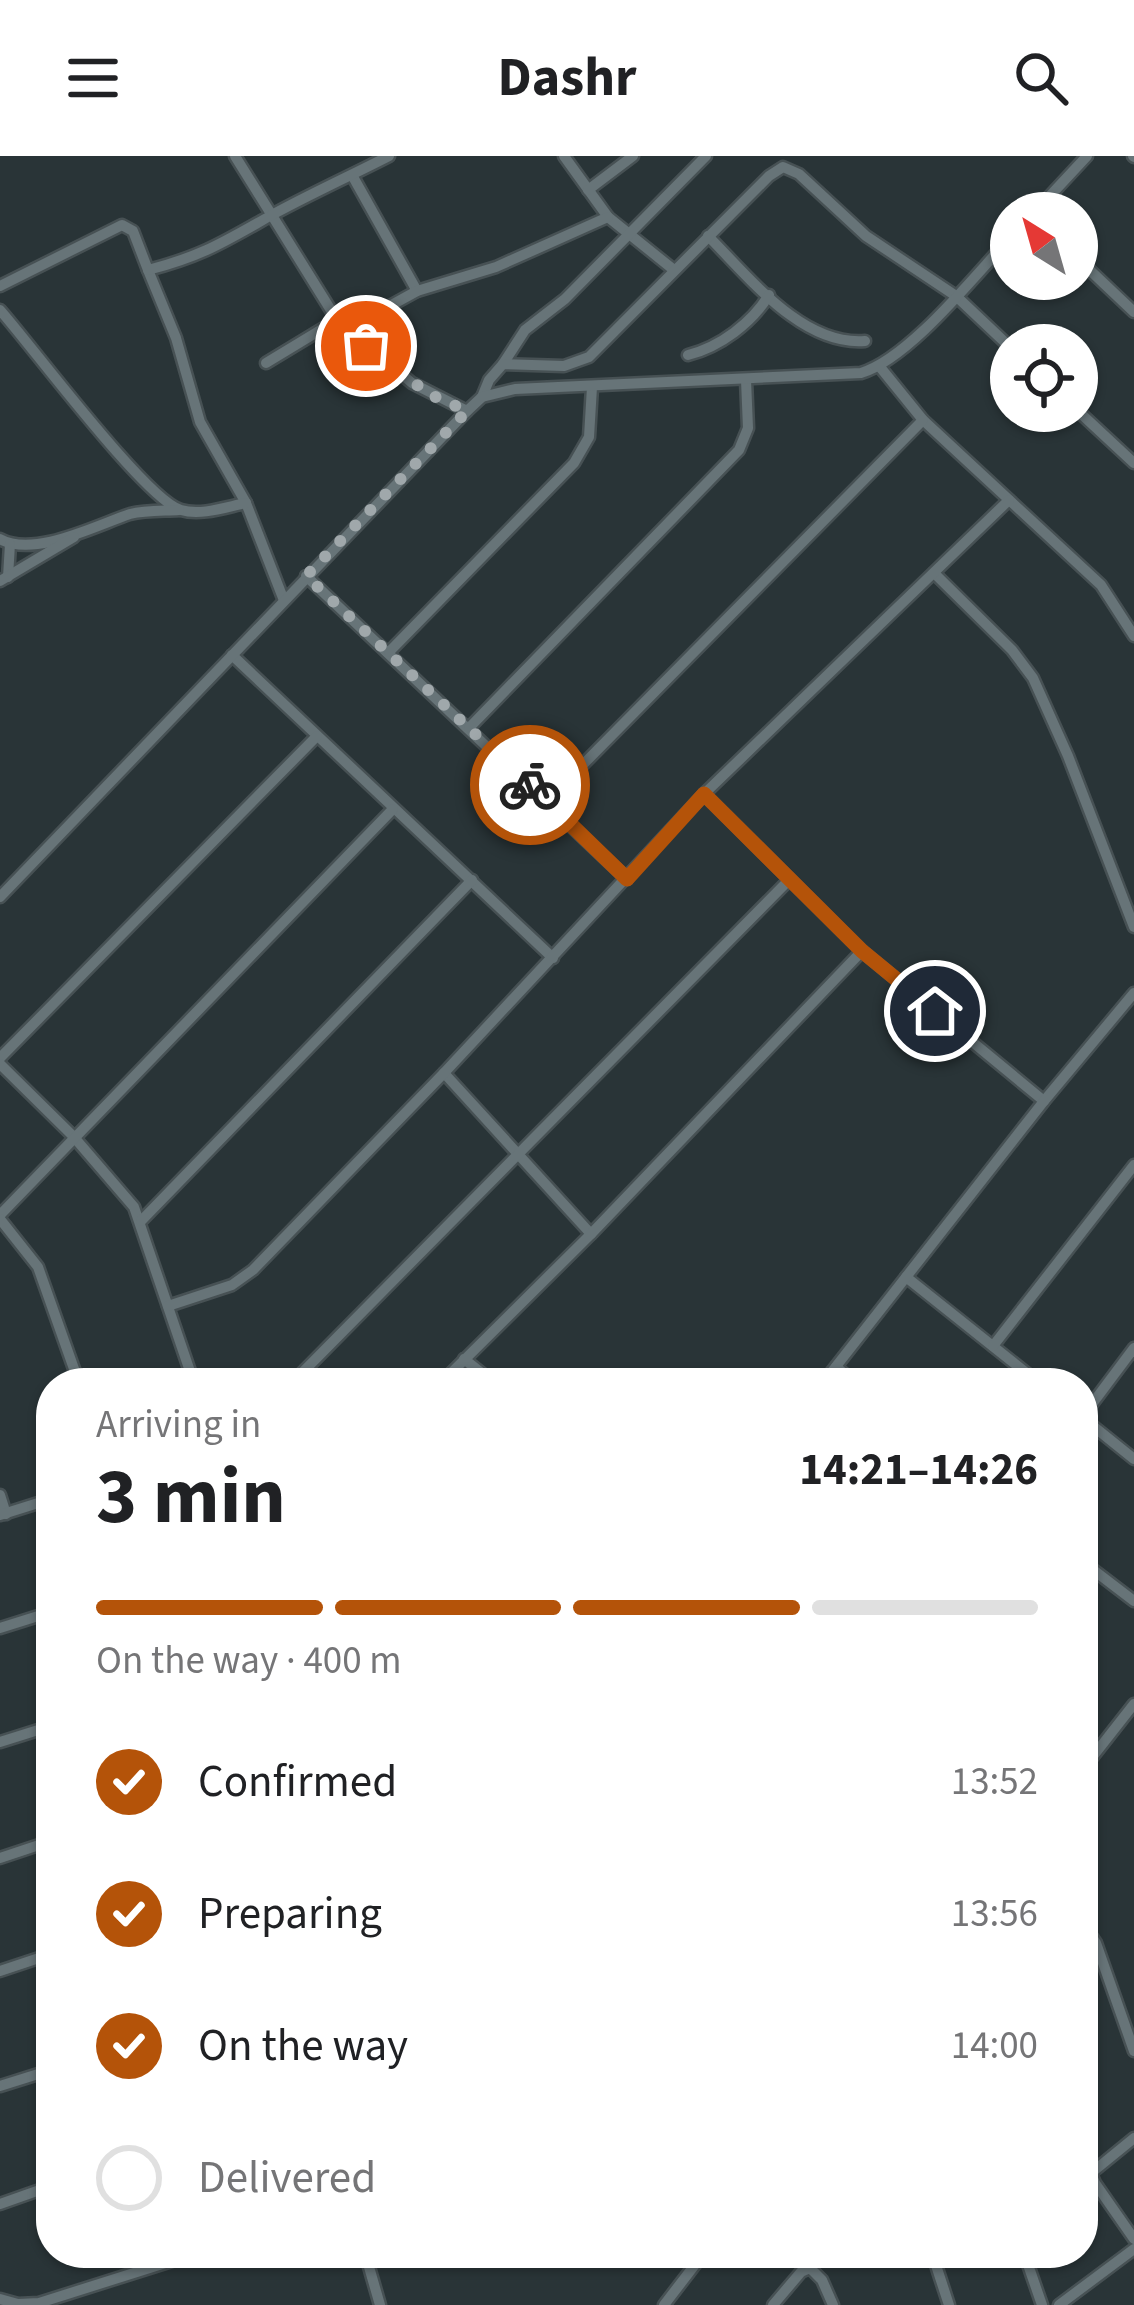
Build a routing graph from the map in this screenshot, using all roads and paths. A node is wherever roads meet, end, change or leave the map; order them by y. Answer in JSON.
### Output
{"nodes":[{"id":1,"x":235,"y":156,"type":"edge"},
{"id":2,"x":564,"y":156,"type":"edge"},
{"id":3,"x":633,"y":156,"type":"edge"},
{"id":4,"x":706,"y":156,"type":"edge"},
{"id":5,"x":1088,"y":156,"type":"edge"},
{"id":6,"x":380,"y":158,"type":"edge"},
{"id":7,"x":352,"y":175,"type":"junction"},
{"id":8,"x":588,"y":190,"type":"junction"},
{"id":9,"x":1054,"y":192,"type":"edge"},
{"id":10,"x":272,"y":215,"type":"junction"},
{"id":11,"x":608,"y":218,"type":"junction"},
{"id":12,"x":628,"y":231,"type":"junction"},
{"id":13,"x":708,"y":236,"type":"junction"},
{"id":14,"x":990,"y":260,"type":"edge"},
{"id":15,"x":148,"y":270,"type":"junction"},
{"id":16,"x":674,"y":270,"type":"junction"},
{"id":17,"x":1098,"y":278,"type":"edge"},
{"id":18,"x":0,"y":286,"type":"edge"},
{"id":19,"x":416,"y":291,"type":"junction"},
{"id":20,"x":769,"y":295,"type":"junction"},
{"id":21,"x":956,"y":296,"type":"junction"},
{"id":22,"x":0,"y":310,"type":"edge"},
{"id":23,"x":1134,"y":311,"type":"edge"},
{"id":24,"x":337,"y":320,"type":"junction"},
{"id":25,"x":990,"y":328,"type":"edge"},
{"id":26,"x":348,"y":329,"type":"junction"},
{"id":27,"x":865,"y":341,"type":"dead end"},
{"id":28,"x":688,"y":355,"type":"dead end"},
{"id":29,"x":266,"y":363,"type":"dead end"},
{"id":30,"x":503,"y":364,"type":"junction"},
{"id":31,"x":880,"y":367,"type":"junction"},
{"id":32,"x":746,"y":380,"type":"junction"},
{"id":33,"x":592,"y":387,"type":"junction"},
{"id":34,"x":482,"y":397,"type":"junction"},
{"id":35,"x":467,"y":411,"type":"junction"},
{"id":36,"x":923,"y":420,"type":"junction"},
{"id":37,"x":1098,"y":430,"type":"edge"},
{"id":38,"x":1134,"y":463,"type":"edge"},
{"id":39,"x":1009,"y":500,"type":"junction"},
{"id":40,"x":246,"y":503,"type":"junction"},
{"id":41,"x":179,"y":510,"type":"junction"},
{"id":42,"x":77,"y":536,"type":"junction"},
{"id":43,"x":5,"y":542,"type":"edge"},
{"id":44,"x":934,"y":573,"type":"junction"},
{"id":45,"x":306,"y":576,"type":"junction"},
{"id":46,"x":4,"y":579,"type":"edge"},
{"id":47,"x":283,"y":598,"type":"junction"},
{"id":48,"x":1134,"y":636,"type":"edge"},
{"id":49,"x":389,"y":652,"type":"junction"},
{"id":50,"x":232,"y":655,"type":"junction"},
{"id":51,"x":470,"y":728,"type":"junction"},
{"id":52,"x":317,"y":736,"type":"junction"},
{"id":53,"x":704,"y":794,"type":"junction"},
{"id":54,"x":547,"y":801,"type":"junction"},
{"id":55,"x":393,"y":809,"type":"junction"},
{"id":56,"x":627,"y":879,"type":"junction"},
{"id":57,"x":472,"y":880,"type":"junction"},
{"id":58,"x":788,"y":881,"type":"junction"},
{"id":59,"x":0,"y":897,"type":"edge"},
{"id":60,"x":1134,"y":927,"type":"edge"},
{"id":61,"x":862,"y":951,"type":"junction"},
{"id":62,"x":553,"y":958,"type":"junction"},
{"id":63,"x":1134,"y":993,"type":"edge"},
{"id":64,"x":0,"y":1061,"type":"edge"},
{"id":65,"x":444,"y":1073,"type":"junction"},
{"id":66,"x":1044,"y":1101,"type":"junction"},
{"id":67,"x":73,"y":1136,"type":"junction"},
{"id":68,"x":517,"y":1156,"type":"junction"},
{"id":69,"x":1134,"y":1166,"type":"edge"},
{"id":70,"x":0,"y":1217,"type":"edge"},
{"id":71,"x":141,"y":1222,"type":"junction"},
{"id":72,"x":591,"y":1234,"type":"junction"},
{"id":73,"x":906,"y":1277,"type":"junction"},
{"id":74,"x":168,"y":1306,"type":"junction"},
{"id":75,"x":993,"y":1346,"type":"junction"},
{"id":76,"x":1134,"y":1348,"type":"edge"},
{"id":77,"x":464,"y":1359,"type":"junction"},
{"id":78,"x":836,"y":1366,"type":"joint"},
{"id":79,"x":75,"y":1368,"type":"edge"},
{"id":80,"x":189,"y":1368,"type":"edge"},
{"id":81,"x":307,"y":1368,"type":"edge"},
{"id":82,"x":455,"y":1368,"type":"edge"},
{"id":83,"x":475,"y":1368,"type":"edge"},
{"id":84,"x":838,"y":1368,"type":"edge"},
{"id":85,"x":1020,"y":1368,"type":"edge"},
{"id":86,"x":1098,"y":1397,"type":"edge"},
{"id":87,"x":1098,"y":1429,"type":"edge"},
{"id":88,"x":1134,"y":1459,"type":"edge"},
{"id":89,"x":0,"y":1495,"type":"edge"},
{"id":90,"x":36,"y":1504,"type":"edge"},
{"id":91,"x":3,"y":1514,"type":"edge"},
{"id":92,"x":1098,"y":1574,"type":"edge"},
{"id":93,"x":1134,"y":1601,"type":"edge"},
{"id":94,"x":36,"y":1617,"type":"edge"},
{"id":95,"x":0,"y":1628,"type":"edge"},
{"id":96,"x":1134,"y":1704,"type":"edge"},
{"id":97,"x":36,"y":1731,"type":"edge"},
{"id":98,"x":0,"y":1742,"type":"edge"},
{"id":99,"x":1098,"y":1750,"type":"edge"},
{"id":100,"x":36,"y":1846,"type":"edge"},
{"id":101,"x":0,"y":1858,"type":"edge"},
{"id":102,"x":1098,"y":1951,"type":"edge"},
{"id":103,"x":36,"y":1959,"type":"edge"},
{"id":104,"x":0,"y":1970,"type":"edge"},
{"id":105,"x":1134,"y":2051,"type":"edge"},
{"id":106,"x":36,"y":2075,"type":"edge"},
{"id":107,"x":0,"y":2086,"type":"edge"},
{"id":108,"x":1134,"y":2138,"type":"edge"},
{"id":109,"x":1098,"y":2167,"type":"edge"},
{"id":110,"x":1098,"y":2186,"type":"edge"},
{"id":111,"x":36,"y":2191,"type":"edge"},
{"id":112,"x":0,"y":2204,"type":"edge"},
{"id":113,"x":1134,"y":2239,"type":"edge"},
{"id":114,"x":1134,"y":2248,"type":"edge"},
{"id":115,"x":150,"y":2268,"type":"edge"},
{"id":116,"x":369,"y":2268,"type":"edge"},
{"id":117,"x":692,"y":2268,"type":"edge"},
{"id":118,"x":937,"y":2268,"type":"edge"},
{"id":119,"x":1029,"y":2268,"type":"edge"},
{"id":120,"x":0,"y":2299,"type":"edge"},
{"id":121,"x":380,"y":2305,"type":"edge"},
{"id":122,"x":664,"y":2305,"type":"edge"},
{"id":123,"x":773,"y":2305,"type":"edge"},
{"id":124,"x":832,"y":2305,"type":"edge"},
{"id":125,"x":949,"y":2305,"type":"edge"},
{"id":126,"x":1042,"y":2305,"type":"edge"},
{"id":127,"x":1059,"y":2305,"type":"edge"}],
"edges":[{"from":1,"to":10,"type":"street"},
{"from":2,"to":8,"type":"street"},
{"from":3,"to":8,"type":"street"},
{"from":4,"to":12,"type":"street"},
{"from":5,"to":9,"type":"street"},
{"from":6,"to":7,"type":"street"},
{"from":7,"to":10,"type":"street"},
{"from":7,"to":19,"type":"street"},
{"from":8,"to":11,"type":"street"},
{"from":10,"to":15,"type":"street"},
{"from":10,"to":24,"type":"street"},
{"from":11,"to":12,"type":"street"},
{"from":11,"to":19,"type":"street"},
{"from":12,"to":16,"type":"street"},
{"from":12,"to":30,"type":"street"},
{"from":13,"to":16,"type":"street"},
{"from":13,"to":20,"type":"street"},
{"from":13,"to":21,"type":"street"},
{"from":14,"to":21,"type":"street"},
{"from":15,"to":18,"type":"street"},
{"from":15,"to":40,"type":"street"},
{"from":16,"to":30,"type":"street"},
{"from":17,"to":23,"type":"street"},
{"from":19,"to":26,"type":"street"},
{"from":20,"to":27,"type":"street"},
{"from":20,"to":28,"type":"street"},
{"from":21,"to":25,"type":"street"},
{"from":21,"to":31,"type":"street"},
{"from":22,"to":41,"type":"street"},
{"from":24,"to":26,"type":"street"},
{"from":24,"to":29,"type":"street"},
{"from":26,"to":35,"type":"street"},
{"from":30,"to":34,"type":"street"},
{"from":31,"to":32,"type":"street"},
{"from":31,"to":36,"type":"street"},
{"from":32,"to":33,"type":"street"},
{"from":32,"to":51,"type":"street"},
{"from":33,"to":34,"type":"street"},
{"from":33,"to":49,"type":"street"},
{"from":34,"to":35,"type":"street"},
{"from":35,"to":45,"type":"street"},
{"from":36,"to":39,"type":"street"},
{"from":36,"to":54,"type":"street"},
{"from":37,"to":38,"type":"street"},
{"from":39,"to":44,"type":"street"},
{"from":39,"to":48,"type":"street"},
{"from":40,"to":41,"type":"street"},
{"from":40,"to":47,"type":"street"},
{"from":41,"to":42,"type":"street"},
{"from":42,"to":43,"type":"street"},
{"from":42,"to":46,"type":"street"},
{"from":43,"to":46,"type":"street"},
{"from":44,"to":53,"type":"street"},
{"from":44,"to":60,"type":"street"},
{"from":45,"to":47,"type":"street"},
{"from":45,"to":49,"type":"street"},
{"from":47,"to":50,"type":"street"},
{"from":49,"to":51,"type":"street"},
{"from":50,"to":52,"type":"street"},
{"from":50,"to":59,"type":"street"},
{"from":51,"to":54,"type":"street"},
{"from":52,"to":55,"type":"street"},
{"from":52,"to":64,"type":"street"},
{"from":53,"to":56,"type":"street"},
{"from":53,"to":58,"type":"street"},
{"from":54,"to":56,"type":"street"},
{"from":55,"to":57,"type":"street"},
{"from":55,"to":67,"type":"street"},
{"from":56,"to":62,"type":"street"},
{"from":57,"to":62,"type":"street"},
{"from":57,"to":71,"type":"street"},
{"from":58,"to":61,"type":"street"},
{"from":58,"to":68,"type":"street"},
{"from":61,"to":66,"type":"street"},
{"from":61,"to":72,"type":"street"},
{"from":62,"to":65,"type":"street"},
{"from":63,"to":66,"type":"street"},
{"from":64,"to":67,"type":"street"},
{"from":65,"to":68,"type":"street"},
{"from":65,"to":74,"type":"street"},
{"from":66,"to":73,"type":"street"},
{"from":67,"to":70,"type":"street"},
{"from":67,"to":71,"type":"street"},
{"from":68,"to":72,"type":"street"},
{"from":68,"to":81,"type":"street"},
{"from":69,"to":75,"type":"street"},
{"from":70,"to":79,"type":"street"},
{"from":71,"to":74,"type":"street"},
{"from":72,"to":77,"type":"street"},
{"from":73,"to":75,"type":"street"},
{"from":73,"to":78,"type":"street"},
{"from":74,"to":80,"type":"street"},
{"from":75,"to":85,"type":"street"},
{"from":76,"to":86,"type":"street"},
{"from":77,"to":82,"type":"street"},
{"from":77,"to":83,"type":"street"},
{"from":78,"to":84,"type":"street"},
{"from":87,"to":88,"type":"street"},
{"from":89,"to":91,"type":"street"},
{"from":90,"to":91,"type":"street"},
{"from":92,"to":93,"type":"street"},
{"from":94,"to":95,"type":"street"},
{"from":96,"to":99,"type":"street"},
{"from":97,"to":98,"type":"street"},
{"from":100,"to":101,"type":"street"},
{"from":102,"to":105,"type":"street"},
{"from":103,"to":104,"type":"street"},
{"from":106,"to":107,"type":"street"},
{"from":108,"to":109,"type":"street"},
{"from":110,"to":113,"type":"street"},
{"from":111,"to":112,"type":"street"},
{"from":114,"to":127,"type":"street"},
{"from":115,"to":120,"type":"street"},
{"from":116,"to":121,"type":"street"},
{"from":117,"to":122,"type":"street"},
{"from":118,"to":125,"type":"street"},
{"from":119,"to":126,"type":"street"},
{"from":123,"to":124,"type":"street"}]}
